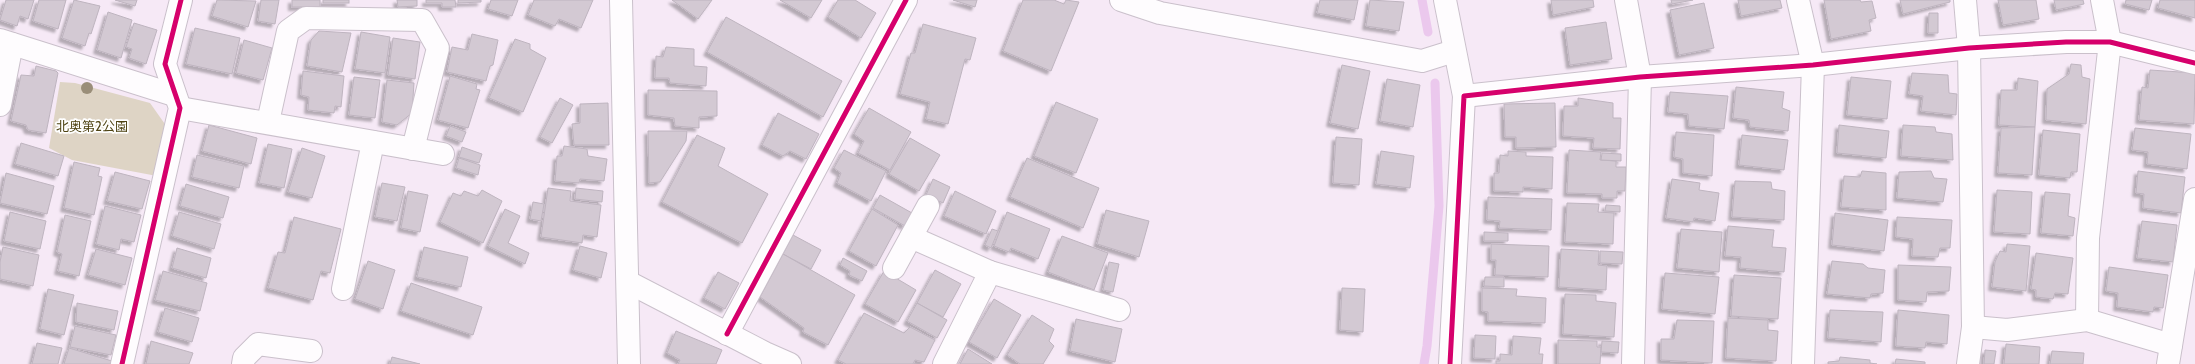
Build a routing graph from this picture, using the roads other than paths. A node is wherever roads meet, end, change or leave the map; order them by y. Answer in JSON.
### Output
{"nodes":[{"id":1,"x":181,"y":0,"type":"edge"},
{"id":2,"x":621,"y":0,"type":"edge"},
{"id":3,"x":906,"y":0,"type":"edge"},
{"id":4,"x":1121,"y":0,"type":"edge"},
{"id":5,"x":1445,"y":0,"type":"edge"},
{"id":6,"x":1626,"y":0,"type":"edge"},
{"id":7,"x":1798,"y":0,"type":"edge"},
{"id":8,"x":1964,"y":0,"type":"edge"},
{"id":9,"x":2102,"y":0,"type":"edge"},
{"id":10,"x":6,"y":42,"type":"edge"},
{"id":11,"x":2110,"y":42,"type":"junction"},
{"id":12,"x":1970,"y":48,"type":"junction"},
{"id":13,"x":1454,"y":51,"type":"junction"},
{"id":14,"x":2195,"y":63,"type":"edge"},
{"id":15,"x":1813,"y":65,"type":"junction"},
{"id":16,"x":1640,"y":77,"type":"junction"},
{"id":17,"x":1464,"y":96,"type":"junction"},
{"id":18,"x":177,"y":102,"type":"junction"},
{"id":19,"x":0,"y":105,"type":"edge"},
{"id":20,"x":268,"y":122,"type":"junction"},
{"id":21,"x":373,"y":142,"type":"junction"},
{"id":22,"x":413,"y":149,"type":"junction"},
{"id":23,"x":443,"y":154,"type":"dead end"},
{"id":24,"x":2195,"y":199,"type":"edge"},
{"id":25,"x":928,"y":206,"type":"dead end"},
{"id":26,"x":911,"y":237,"type":"junction"},
{"id":27,"x":894,"y":268,"type":"dead end"},
{"id":28,"x":990,"y":272,"type":"junction"},
{"id":29,"x":628,"y":282,"type":"junction"},
{"id":30,"x":343,"y":289,"type":"dead end"},
{"id":31,"x":1119,"y":310,"type":"dead end"},
{"id":32,"x":2087,"y":320,"type":"junction"},
{"id":33,"x":1973,"y":327,"type":"junction"},
{"id":34,"x":727,"y":334,"type":"junction"},
{"id":35,"x":311,"y":351,"type":"dead end"},
{"id":36,"x":2170,"y":355,"type":"edge"},
{"id":37,"x":122,"y":364,"type":"edge"},
{"id":38,"x":243,"y":364,"type":"edge"},
{"id":39,"x":629,"y":364,"type":"edge"},
{"id":40,"x":790,"y":364,"type":"edge"},
{"id":41,"x":944,"y":364,"type":"edge"},
{"id":42,"x":1450,"y":364,"type":"edge"},
{"id":43,"x":1633,"y":364,"type":"edge"},
{"id":44,"x":1803,"y":364,"type":"edge"},
{"id":45,"x":1968,"y":364,"type":"edge"}],
"edges":[{"from":1,"to":18,"type":"street"},
{"from":2,"to":29,"type":"street"},
{"from":3,"to":34,"type":"street"},
{"from":4,"to":13,"type":"street"},
{"from":5,"to":13,"type":"street"},
{"from":6,"to":16,"type":"street"},
{"from":7,"to":15,"type":"street"},
{"from":8,"to":12,"type":"street"},
{"from":9,"to":11,"type":"street"},
{"from":10,"to":18,"type":"street"},
{"from":10,"to":19,"type":"street"},
{"from":11,"to":12,"type":"street"},
{"from":11,"to":14,"type":"street"},
{"from":11,"to":32,"type":"street"},
{"from":12,"to":15,"type":"street"},
{"from":12,"to":33,"type":"street"},
{"from":13,"to":17,"type":"street"},
{"from":15,"to":16,"type":"street"},
{"from":15,"to":44,"type":"street"},
{"from":16,"to":17,"type":"street"},
{"from":16,"to":43,"type":"street"},
{"from":17,"to":42,"type":"street"},
{"from":18,"to":20,"type":"street"},
{"from":18,"to":37,"type":"street"},
{"from":20,"to":21,"type":"street"},
{"from":20,"to":22,"type":"street"},
{"from":21,"to":22,"type":"street"},
{"from":21,"to":30,"type":"street"},
{"from":22,"to":23,"type":"street"},
{"from":24,"to":36,"type":"street"},
{"from":25,"to":26,"type":"street"},
{"from":26,"to":27,"type":"street"},
{"from":26,"to":28,"type":"street"},
{"from":28,"to":31,"type":"street"},
{"from":28,"to":41,"type":"street"},
{"from":29,"to":34,"type":"street"},
{"from":29,"to":39,"type":"street"},
{"from":32,"to":33,"type":"street"},
{"from":32,"to":36,"type":"street"},
{"from":33,"to":45,"type":"street"},
{"from":34,"to":40,"type":"street"},
{"from":35,"to":38,"type":"street"}]}
